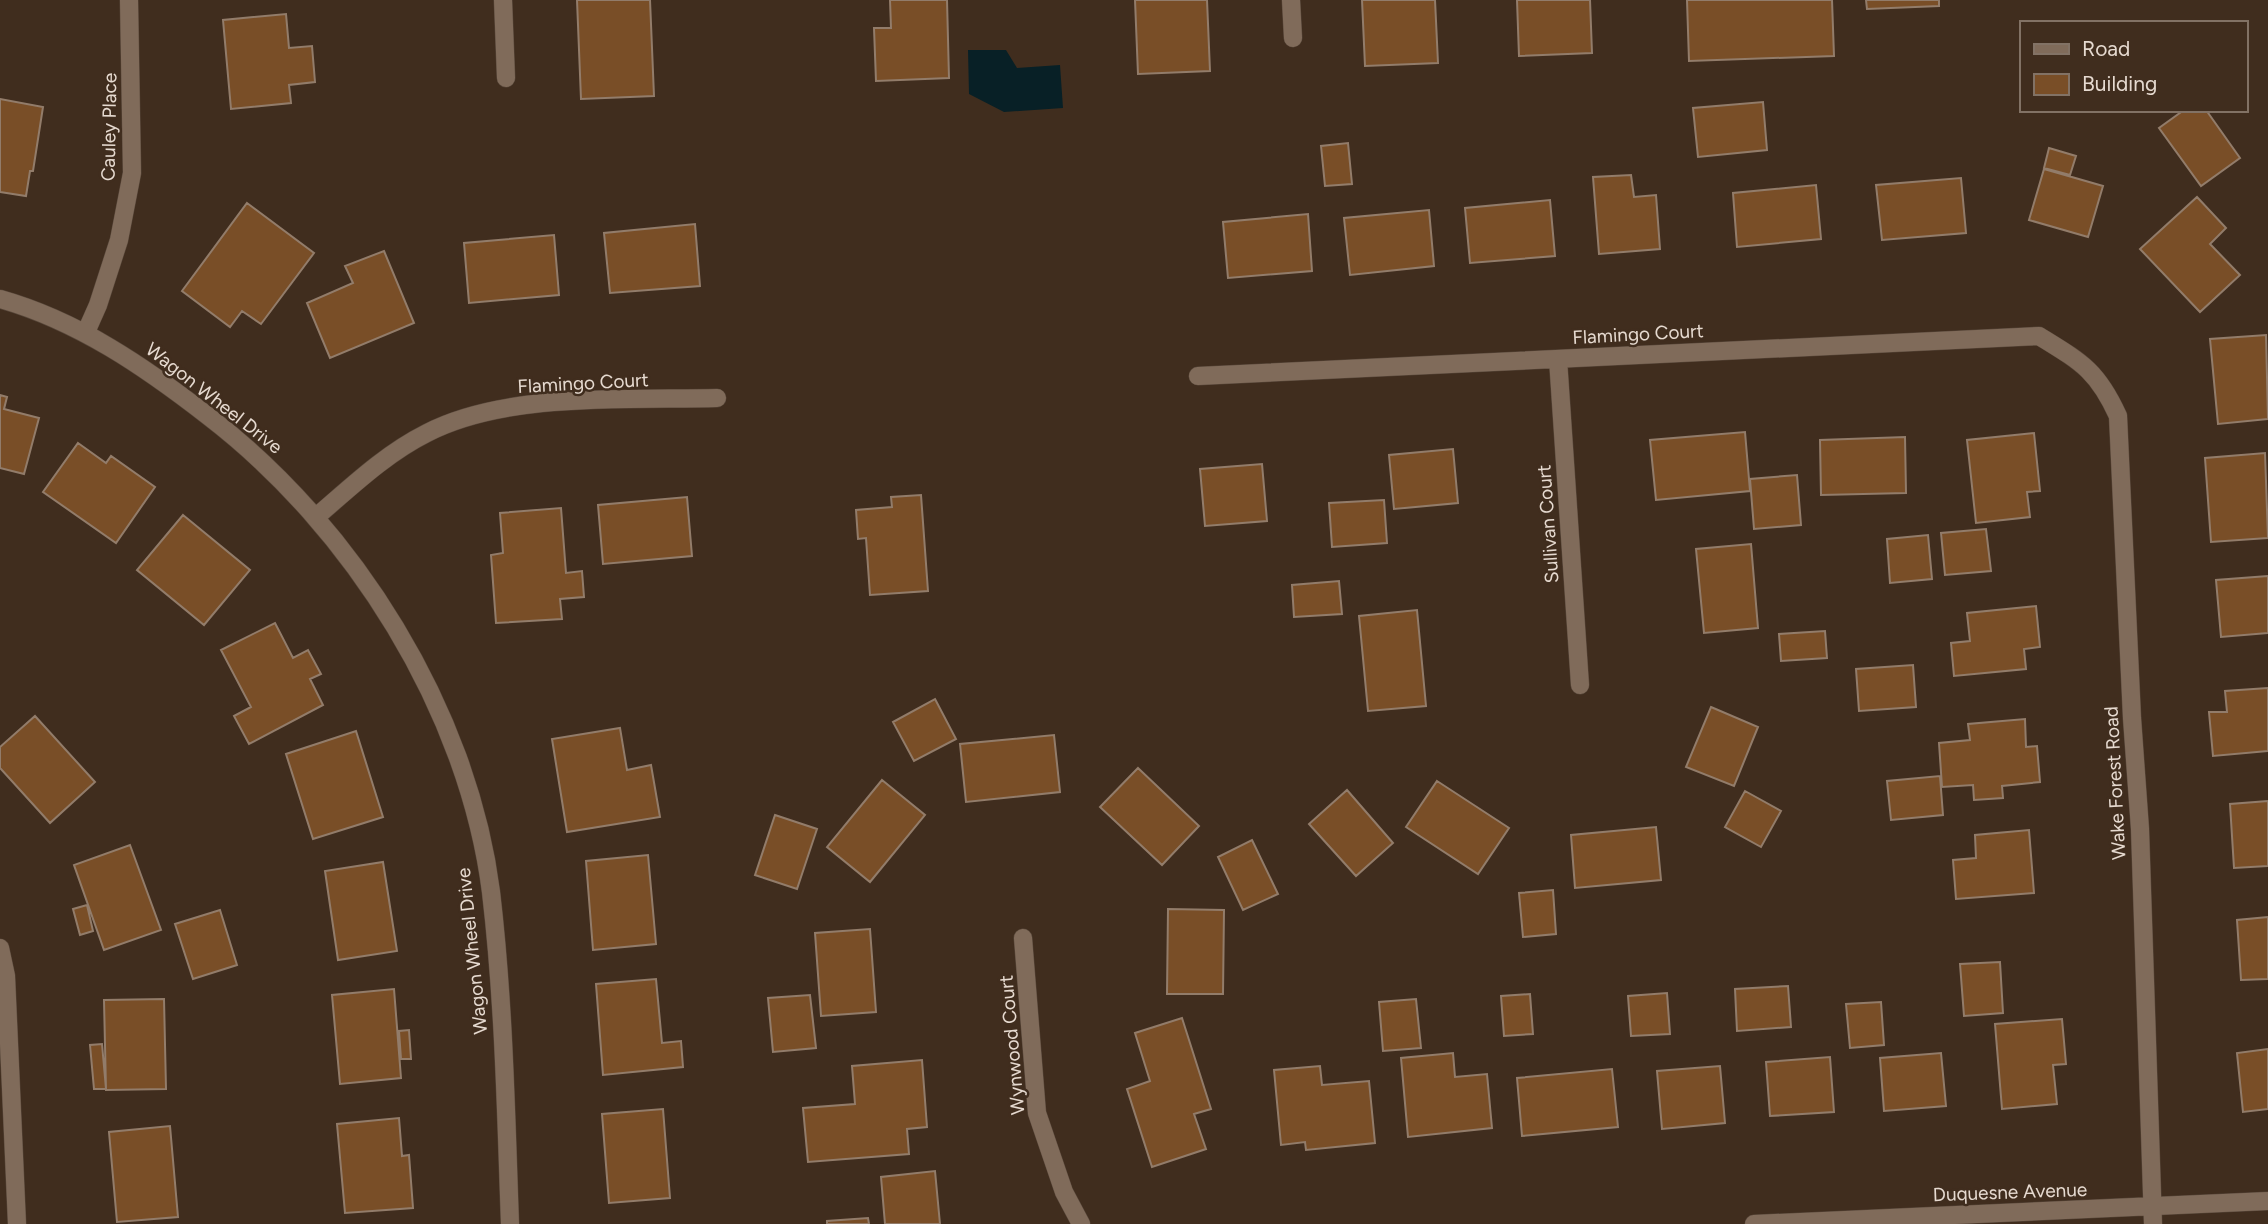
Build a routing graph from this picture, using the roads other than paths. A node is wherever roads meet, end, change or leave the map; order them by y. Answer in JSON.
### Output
{"nodes":[{"id":1,"x":129,"y":0,"type":"edge"},
{"id":2,"x":503,"y":0,"type":"edge"},
{"id":3,"x":1291,"y":0,"type":"edge"},
{"id":4,"x":1293,"y":38,"type":"dead end"},
{"id":5,"x":506,"y":78,"type":"dead end"},
{"id":6,"x":0,"y":299,"type":"edge"},
{"id":7,"x":86,"y":332,"type":"junction"},
{"id":8,"x":2073,"y":357,"type":"joint"},
{"id":9,"x":1558,"y":359,"type":"junction"},
{"id":10,"x":1198,"y":376,"type":"dead end"},
{"id":11,"x":717,"y":398,"type":"dead end"},
{"id":12,"x":316,"y":517,"type":"junction"},
{"id":13,"x":1580,"y":685,"type":"dead end"},
{"id":14,"x":1023,"y":938,"type":"dead end"},
{"id":15,"x":0,"y":948,"type":"edge"},
{"id":16,"x":2268,"y":1201,"type":"edge"},
{"id":17,"x":2153,"y":1215,"type":"edge"},
{"id":18,"x":18,"y":1224,"type":"edge"},
{"id":19,"x":510,"y":1224,"type":"edge"},
{"id":20,"x":1081,"y":1224,"type":"edge"},
{"id":21,"x":1754,"y":1224,"type":"edge"}],
"edges":[{"from":1,"to":7,"type":"street","name":"Cauley Place"},
{"from":2,"to":5,"type":"street"},
{"from":3,"to":4,"type":"street"},
{"from":6,"to":7,"type":"street","name":"Wagon Wheel Drive"},
{"from":7,"to":12,"type":"street","name":"Wagon Wheel Drive"},
{"from":8,"to":9,"type":"street","name":"Flamingo Court"},
{"from":8,"to":17,"type":"street","name":"Wake Forest Road"},
{"from":9,"to":10,"type":"street","name":"Flamingo Court"},
{"from":9,"to":13,"type":"street","name":"Sullivan Court"},
{"from":11,"to":12,"type":"street","name":"Flamingo Court"},
{"from":12,"to":19,"type":"street","name":"Wagon Wheel Drive"},
{"from":14,"to":20,"type":"street","name":"Wynwood Court"},
{"from":15,"to":18,"type":"street"},
{"from":16,"to":17,"type":"street","name":"Duquesne Avenue"},
{"from":17,"to":21,"type":"street","name":"Duquesne Avenue"}]}
